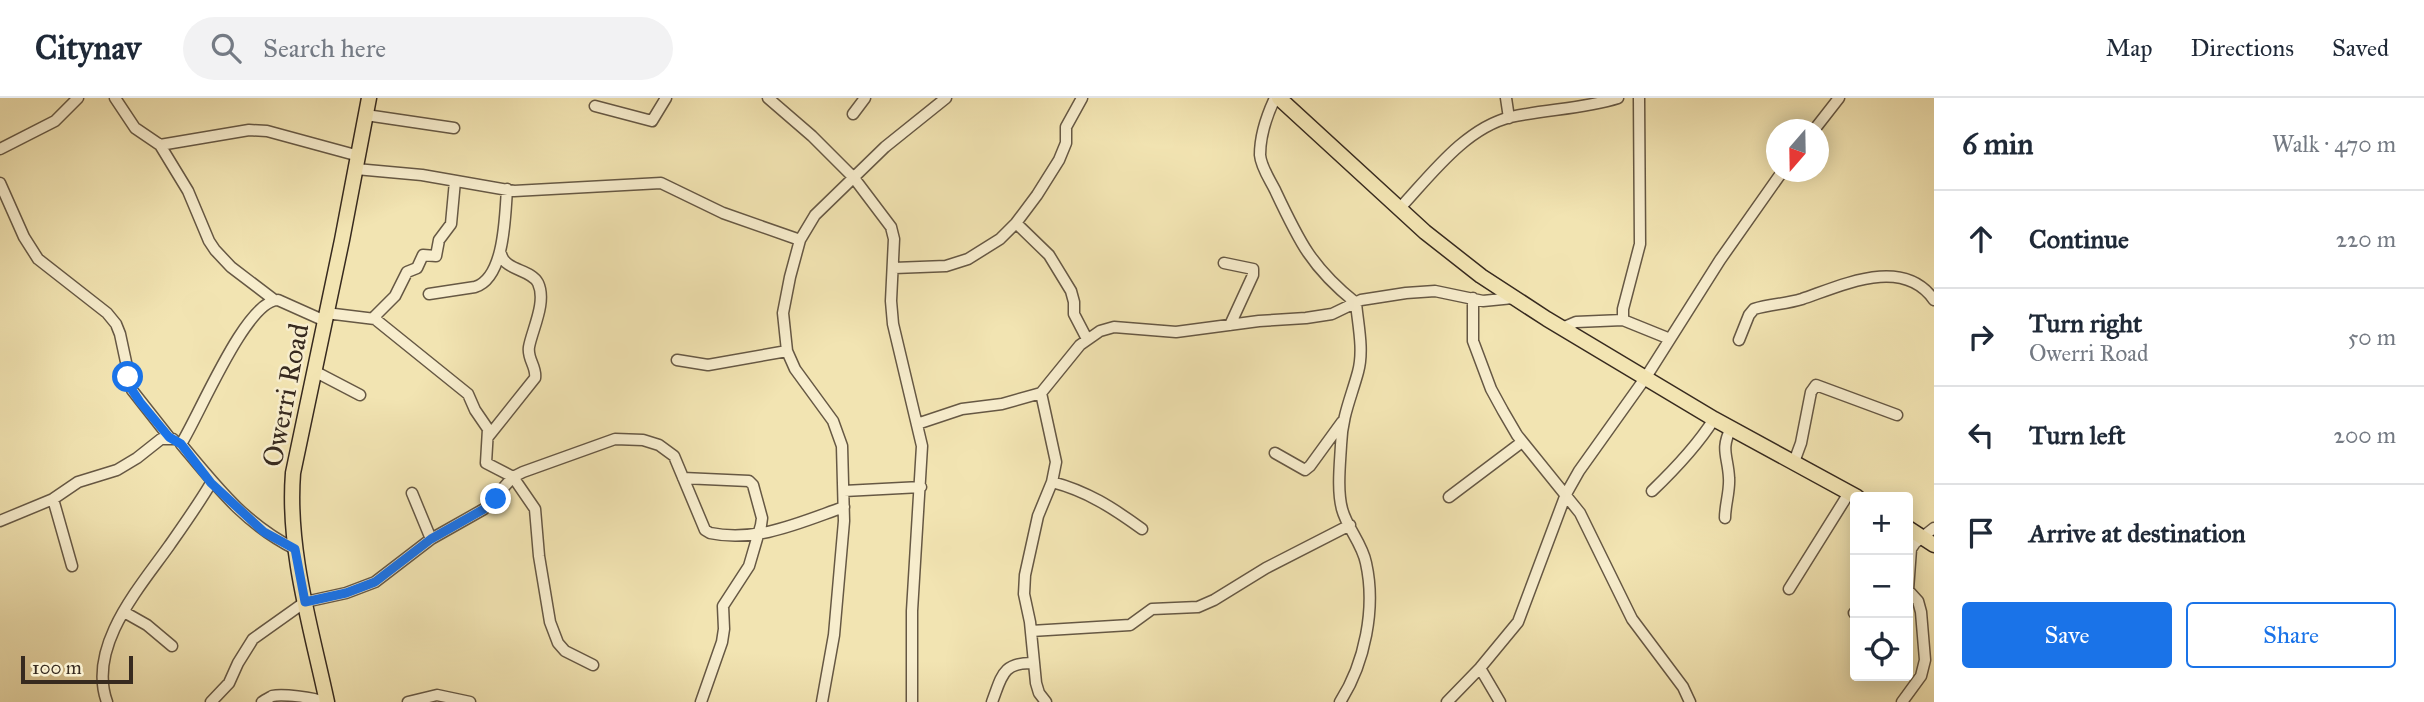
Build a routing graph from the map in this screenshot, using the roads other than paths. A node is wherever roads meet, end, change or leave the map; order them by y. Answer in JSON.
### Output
{"nodes":[{"id":1,"x":78,"y":98,"type":"edge"},
{"id":2,"x":115,"y":98,"type":"edge"},
{"id":3,"x":369,"y":98,"type":"edge"},
{"id":4,"x":666,"y":98,"type":"edge"},
{"id":5,"x":768,"y":98,"type":"edge"},
{"id":6,"x":865,"y":98,"type":"edge"},
{"id":7,"x":946,"y":98,"type":"edge"},
{"id":8,"x":1082,"y":98,"type":"edge"},
{"id":9,"x":1277,"y":98,"type":"edge"},
{"id":10,"x":1506,"y":98,"type":"edge"},
{"id":11,"x":1550,"y":98,"type":"edge"},
{"id":12,"x":1618,"y":98,"type":"edge"},
{"id":13,"x":1639,"y":98,"type":"edge"},
{"id":14,"x":1839,"y":98,"type":"edge"},
{"id":15,"x":1577,"y":102,"type":"edge"},
{"id":16,"x":595,"y":106,"type":"dead end"},
{"id":17,"x":1552,"y":111,"type":"junction"},
{"id":18,"x":853,"y":114,"type":"dead end"},
{"id":19,"x":366,"y":116,"type":"junction"},
{"id":20,"x":1509,"y":118,"type":"junction"},
{"id":21,"x":1823,"y":119,"type":"edge"},
{"id":22,"x":454,"y":128,"type":"dead end"},
{"id":23,"x":160,"y":145,"type":"junction"},
{"id":24,"x":0,"y":149,"type":"edge"},
{"id":25,"x":358,"y":162,"type":"junction"},
{"id":26,"x":854,"y":178,"type":"junction"},
{"id":27,"x":455,"y":181,"type":"junction"},
{"id":28,"x":1775,"y":182,"type":"edge"},
{"id":29,"x":0,"y":183,"type":"edge"},
{"id":30,"x":507,"y":189,"type":"junction"},
{"id":31,"x":1400,"y":208,"type":"junction"},
{"id":32,"x":1016,"y":223,"type":"junction"},
{"id":33,"x":800,"y":240,"type":"junction"},
{"id":34,"x":501,"y":254,"type":"junction"},
{"id":35,"x":1223,"y":263,"type":"dead end"},
{"id":36,"x":894,"y":268,"type":"junction"},
{"id":37,"x":429,"y":294,"type":"dead end"},
{"id":38,"x":1473,"y":298,"type":"junction"},
{"id":39,"x":1513,"y":298,"type":"junction"},
{"id":40,"x":273,"y":299,"type":"junction"},
{"id":41,"x":1934,"y":300,"type":"edge"},
{"id":42,"x":1356,"y":303,"type":"junction"},
{"id":43,"x":326,"y":317,"type":"junction"},
{"id":44,"x":373,"y":318,"type":"junction"},
{"id":45,"x":1623,"y":320,"type":"junction"},
{"id":46,"x":1230,"y":325,"type":"junction"},
{"id":47,"x":1562,"y":328,"type":"junction"},
{"id":48,"x":1087,"y":339,"type":"junction"},
{"id":49,"x":1670,"y":340,"type":"junction"},
{"id":50,"x":1739,"y":340,"type":"dead end"},
{"id":51,"x":787,"y":351,"type":"junction"},
{"id":52,"x":677,"y":360,"type":"dead end"},
{"id":53,"x":314,"y":371,"type":"junction"},
{"id":54,"x":1646,"y":377,"type":"junction"},
{"id":55,"x":1041,"y":393,"type":"junction"},
{"id":56,"x":360,"y":395,"type":"dead end"},
{"id":57,"x":1897,"y":415,"type":"dead end"},
{"id":58,"x":1714,"y":419,"type":"junction"},
{"id":59,"x":1343,"y":421,"type":"junction"},
{"id":60,"x":917,"y":424,"type":"junction"},
{"id":61,"x":1731,"y":428,"type":"junction"},
{"id":62,"x":169,"y":437,"type":"junction"},
{"id":63,"x":488,"y":437,"type":"junction"},
{"id":64,"x":1522,"y":442,"type":"junction"},
{"id":65,"x":181,"y":444,"type":"junction"},
{"id":66,"x":1275,"y":453,"type":"dead end"},
{"id":67,"x":1794,"y":462,"type":"junction"},
{"id":68,"x":513,"y":477,"type":"junction"},
{"id":69,"x":683,"y":478,"type":"junction"},
{"id":70,"x":1052,"y":482,"type":"junction"},
{"id":71,"x":211,"y":483,"type":"junction"},
{"id":72,"x":921,"y":487,"type":"junction"},
{"id":73,"x":844,"y":491,"type":"junction"},
{"id":74,"x":1652,"y":491,"type":"dead end"},
{"id":75,"x":412,"y":493,"type":"dead end"},
{"id":76,"x":1850,"y":493,"type":"edge"},
{"id":77,"x":1566,"y":494,"type":"junction"},
{"id":78,"x":1449,"y":496,"type":"dead end"},
{"id":79,"x":53,"y":499,"type":"junction"},
{"id":80,"x":1850,"y":499,"type":"edge"},
{"id":81,"x":844,"y":507,"type":"junction"},
{"id":82,"x":1725,"y":518,"type":"dead end"},
{"id":83,"x":0,"y":521,"type":"edge"},
{"id":84,"x":1350,"y":525,"type":"junction"},
{"id":85,"x":1142,"y":529,"type":"dead end"},
{"id":86,"x":1913,"y":530,"type":"edge"},
{"id":87,"x":759,"y":534,"type":"junction"},
{"id":88,"x":1930,"y":537,"type":"edge"},
{"id":89,"x":431,"y":539,"type":"junction"},
{"id":90,"x":295,"y":549,"type":"junction"},
{"id":91,"x":1911,"y":555,"type":"edge"},
{"id":92,"x":72,"y":566,"type":"dead end"},
{"id":93,"x":1789,"y":589,"type":"dead end"},
{"id":94,"x":1913,"y":596,"type":"edge"},
{"id":95,"x":305,"y":602,"type":"junction"},
{"id":96,"x":124,"y":612,"type":"junction"},
{"id":97,"x":1031,"y":631,"type":"junction"},
{"id":98,"x":172,"y":646,"type":"dead end"},
{"id":99,"x":1034,"y":663,"type":"junction"},
{"id":100,"x":593,"y":665,"type":"dead end"},
{"id":101,"x":1480,"y":668,"type":"junction"},
{"id":102,"x":107,"y":702,"type":"edge"},
{"id":103,"x":211,"y":702,"type":"edge"},
{"id":104,"x":262,"y":702,"type":"edge"},
{"id":105,"x":325,"y":702,"type":"edge"},
{"id":106,"x":408,"y":702,"type":"edge"},
{"id":107,"x":470,"y":702,"type":"edge"},
{"id":108,"x":701,"y":702,"type":"edge"},
{"id":109,"x":822,"y":702,"type":"edge"},
{"id":110,"x":912,"y":702,"type":"edge"},
{"id":111,"x":992,"y":702,"type":"edge"},
{"id":112,"x":1046,"y":702,"type":"edge"},
{"id":113,"x":1340,"y":702,"type":"edge"},
{"id":114,"x":1447,"y":702,"type":"edge"},
{"id":115,"x":1500,"y":702,"type":"edge"},
{"id":116,"x":1690,"y":702,"type":"edge"},
{"id":117,"x":1902,"y":702,"type":"edge"}],
"edges":[{"from":1,"to":24,"type":"street"},
{"from":2,"to":23,"type":"street"},
{"from":3,"to":19,"type":"main road","name":"Owerri Road"},
{"from":4,"to":16,"type":"street"},
{"from":5,"to":26,"type":"street"},
{"from":6,"to":18,"type":"street"},
{"from":7,"to":26,"type":"street"},
{"from":8,"to":32,"type":"street"},
{"from":9,"to":31,"type":"main road"},
{"from":9,"to":42,"type":"street"},
{"from":10,"to":20,"type":"street"},
{"from":11,"to":17,"type":"street"},
{"from":12,"to":15,"type":"street"},
{"from":13,"to":45,"type":"street"},
{"from":14,"to":21,"type":"street"},
{"from":15,"to":17,"type":"street"},
{"from":17,"to":20,"type":"street"},
{"from":19,"to":22,"type":"street"},
{"from":19,"to":25,"type":"main road","name":"Owerri Road"},
{"from":20,"to":31,"type":"street"},
{"from":23,"to":25,"type":"street"},
{"from":23,"to":40,"type":"street"},
{"from":25,"to":27,"type":"street"},
{"from":25,"to":43,"type":"main road","name":"Owerri Road"},
{"from":26,"to":33,"type":"street"},
{"from":26,"to":36,"type":"street"},
{"from":27,"to":30,"type":"street"},
{"from":27,"to":44,"type":"street"},
{"from":28,"to":49,"type":"street"},
{"from":29,"to":62,"type":"street"},
{"from":30,"to":33,"type":"street"},
{"from":30,"to":34,"type":"street"},
{"from":31,"to":39,"type":"main road"},
{"from":32,"to":36,"type":"street"},
{"from":32,"to":48,"type":"street"},
{"from":33,"to":51,"type":"street"},
{"from":34,"to":37,"type":"street"},
{"from":34,"to":63,"type":"street"},
{"from":35,"to":46,"type":"street"},
{"from":36,"to":60,"type":"street"},
{"from":38,"to":39,"type":"street"},
{"from":38,"to":42,"type":"street"},
{"from":38,"to":64,"type":"street"},
{"from":39,"to":47,"type":"main road"},
{"from":40,"to":43,"type":"street"},
{"from":40,"to":65,"type":"street"},
{"from":41,"to":50,"type":"street"},
{"from":42,"to":46,"type":"street"},
{"from":42,"to":59,"type":"street"},
{"from":43,"to":44,"type":"street"},
{"from":43,"to":53,"type":"main road","name":"Owerri Road"},
{"from":44,"to":63,"type":"street"},
{"from":45,"to":47,"type":"street"},
{"from":45,"to":49,"type":"street"},
{"from":46,"to":48,"type":"street"},
{"from":47,"to":54,"type":"main road"},
{"from":48,"to":55,"type":"street"},
{"from":49,"to":54,"type":"street"},
{"from":51,"to":52,"type":"street"},
{"from":51,"to":73,"type":"street"},
{"from":53,"to":56,"type":"street"},
{"from":53,"to":90,"type":"main road","name":"Owerri Road"},
{"from":54,"to":58,"type":"main road"},
{"from":54,"to":77,"type":"street"},
{"from":55,"to":60,"type":"street"},
{"from":55,"to":70,"type":"street"},
{"from":57,"to":67,"type":"street"},
{"from":58,"to":61,"type":"main road"},
{"from":58,"to":74,"type":"street"},
{"from":59,"to":66,"type":"street"},
{"from":59,"to":84,"type":"street"},
{"from":60,"to":72,"type":"street"},
{"from":61,"to":67,"type":"main road"},
{"from":61,"to":82,"type":"street"},
{"from":62,"to":65,"type":"street"},
{"from":62,"to":79,"type":"street"},
{"from":63,"to":68,"type":"street"},
{"from":64,"to":77,"type":"street"},
{"from":64,"to":78,"type":"street"},
{"from":65,"to":71,"type":"street"},
{"from":67,"to":76,"type":"main road"},
{"from":68,"to":69,"type":"street"},
{"from":68,"to":89,"type":"street"},
{"from":68,"to":100,"type":"street"},
{"from":69,"to":87,"type":"street"},
{"from":69,"to":87,"type":"street"},
{"from":70,"to":85,"type":"street"},
{"from":70,"to":97,"type":"street"},
{"from":71,"to":90,"type":"street"},
{"from":71,"to":96,"type":"street"},
{"from":72,"to":73,"type":"street"},
{"from":72,"to":110,"type":"street"},
{"from":73,"to":81,"type":"street"},
{"from":75,"to":89,"type":"street"},
{"from":77,"to":101,"type":"street"},
{"from":77,"to":116,"type":"street"},
{"from":79,"to":83,"type":"street"},
{"from":79,"to":92,"type":"street"},
{"from":80,"to":93,"type":"street"},
{"from":81,"to":87,"type":"street"},
{"from":81,"to":109,"type":"street"},
{"from":84,"to":97,"type":"street"},
{"from":84,"to":113,"type":"street"},
{"from":86,"to":88,"type":"main road"},
{"from":87,"to":108,"type":"street"},
{"from":88,"to":91,"type":"street"},
{"from":89,"to":95,"type":"street"},
{"from":90,"to":95,"type":"main road","name":"Owerri Road"},
{"from":94,"to":117,"type":"street"},
{"from":95,"to":103,"type":"street"},
{"from":95,"to":105,"type":"main road","name":"Owerri Road"},
{"from":96,"to":98,"type":"street"},
{"from":96,"to":102,"type":"street"},
{"from":97,"to":99,"type":"street"},
{"from":99,"to":111,"type":"street"},
{"from":99,"to":112,"type":"street"},
{"from":101,"to":114,"type":"street"},
{"from":101,"to":115,"type":"street"},
{"from":104,"to":105,"type":"street"},
{"from":106,"to":107,"type":"street"}]}
